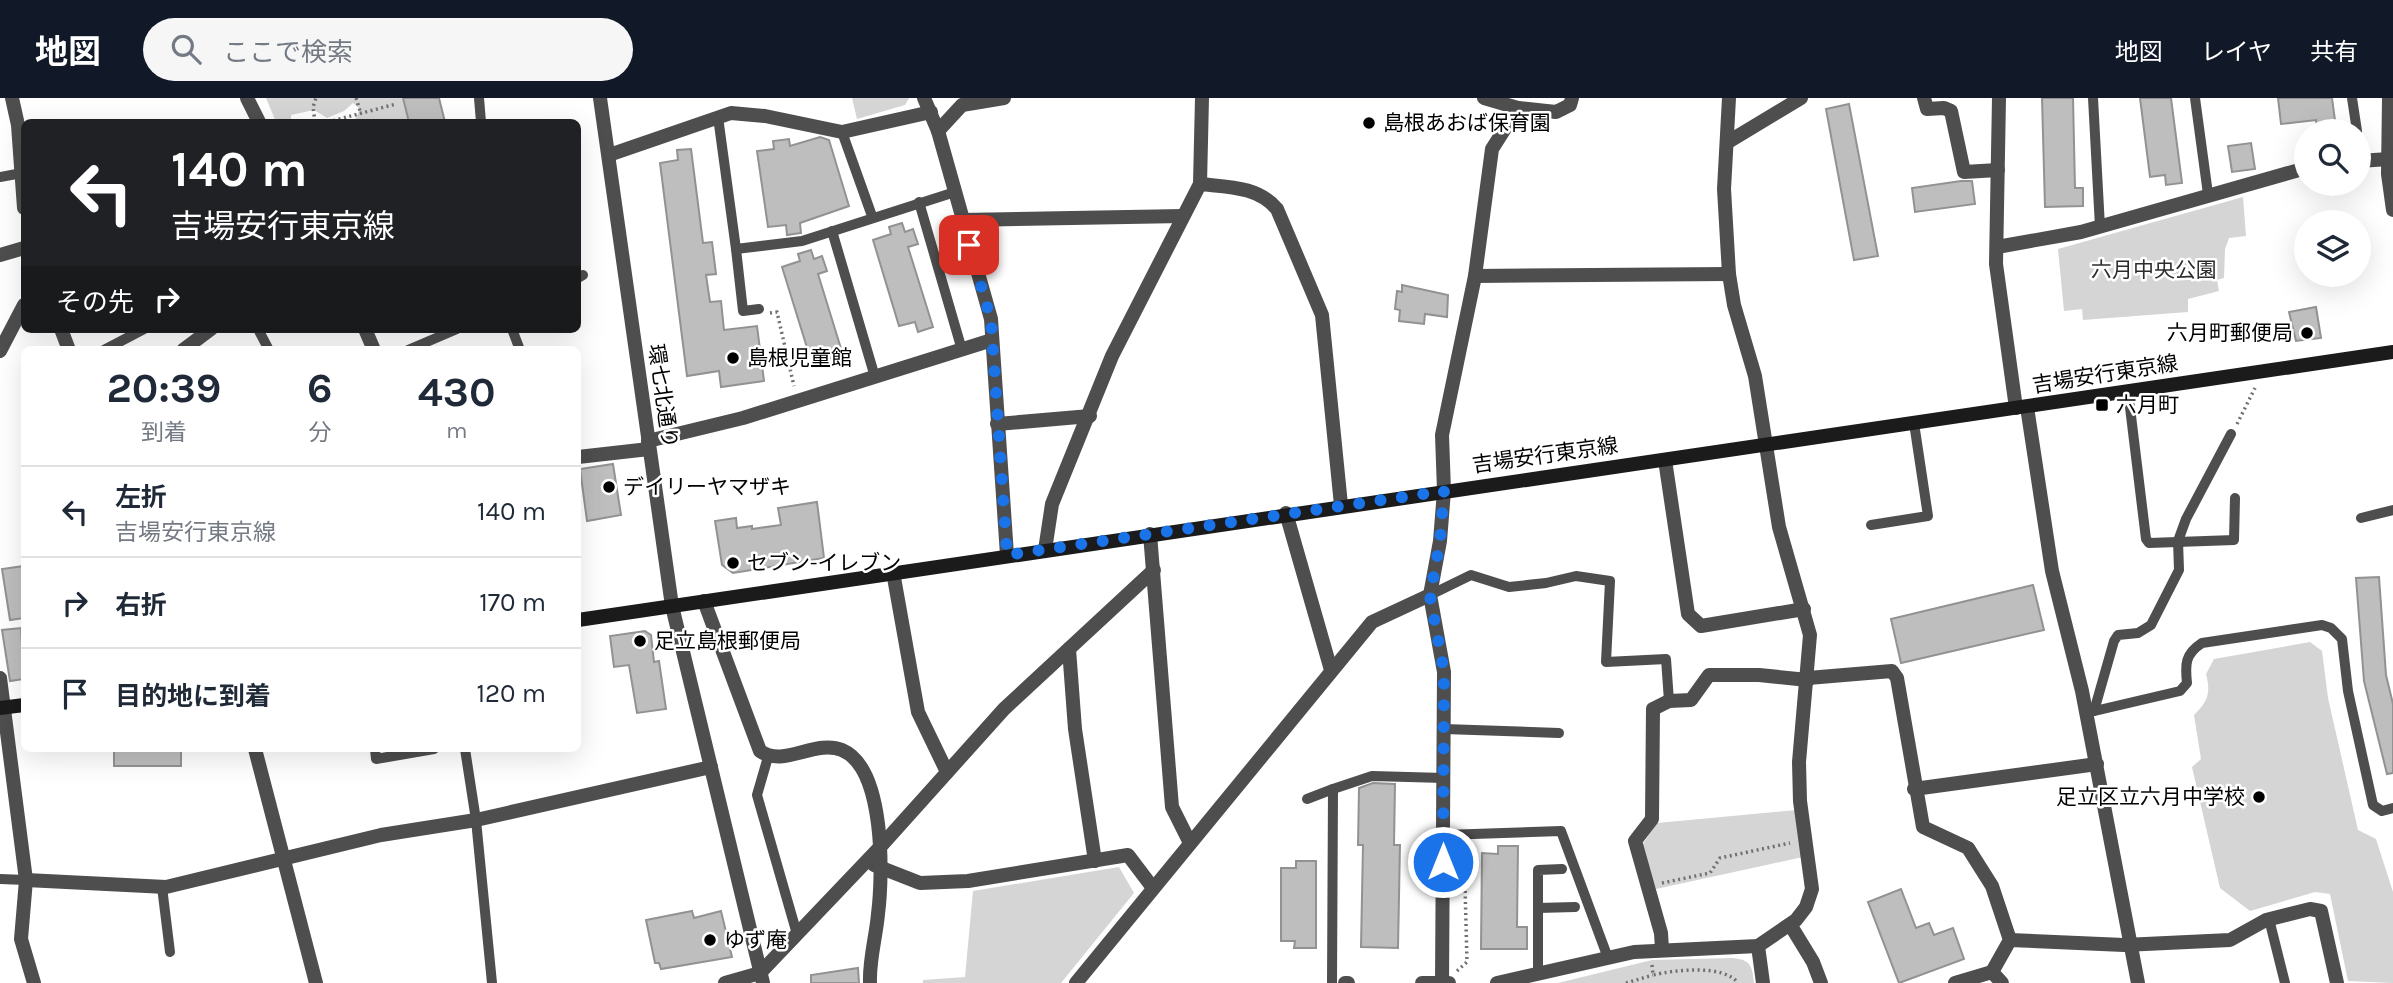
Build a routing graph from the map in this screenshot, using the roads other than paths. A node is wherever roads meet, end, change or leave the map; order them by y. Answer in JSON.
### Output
{"nodes":[{"id":1,"x":12,"y":98,"type":"edge"},
{"id":2,"x":247,"y":98,"type":"edge"},
{"id":3,"x":478,"y":98,"type":"edge"},
{"id":4,"x":600,"y":98,"type":"edge"},
{"id":5,"x":1004,"y":98,"type":"edge"},
{"id":6,"x":1202,"y":98,"type":"edge"},
{"id":7,"x":1484,"y":98,"type":"edge"},
{"id":8,"x":1572,"y":98,"type":"edge"},
{"id":9,"x":1729,"y":98,"type":"edge"},
{"id":10,"x":1801,"y":98,"type":"edge"},
{"id":11,"x":1924,"y":98,"type":"edge"},
{"id":12,"x":1999,"y":98,"type":"edge"},
{"id":13,"x":2093,"y":98,"type":"edge"},
{"id":14,"x":2195,"y":98,"type":"edge"},
{"id":15,"x":2352,"y":98,"type":"edge"},
{"id":16,"x":2389,"y":98,"type":"edge"},
{"id":17,"x":928,"y":105,"type":"edge"},
{"id":18,"x":1518,"y":108,"type":"junction"},
{"id":19,"x":718,"y":117,"type":"junction"},
{"id":20,"x":258,"y":119,"type":"edge"},
{"id":21,"x":481,"y":119,"type":"edge"},
{"id":22,"x":2355,"y":119,"type":"edge"},
{"id":23,"x":938,"y":131,"type":"junction"},
{"id":24,"x":842,"y":132,"type":"junction"},
{"id":25,"x":1727,"y":142,"type":"junction"},
{"id":26,"x":608,"y":155,"type":"junction"},
{"id":27,"x":2371,"y":158,"type":"edge"},
{"id":28,"x":2389,"y":159,"type":"junction"},
{"id":29,"x":21,"y":161,"type":"edge"},
{"id":30,"x":1998,"y":170,"type":"junction"},
{"id":31,"x":2294,"y":171,"type":"edge"},
{"id":32,"x":21,"y":173,"type":"edge"},
{"id":33,"x":0,"y":177,"type":"edge"},
{"id":34,"x":1200,"y":184,"type":"junction"},
{"id":35,"x":955,"y":192,"type":"junction"},
{"id":36,"x":2208,"y":194,"type":"junction"},
{"id":37,"x":919,"y":202,"type":"junction"},
{"id":38,"x":2393,"y":210,"type":"edge"},
{"id":39,"x":872,"y":216,"type":"junction"},
{"id":40,"x":1183,"y":216,"type":"junction"},
{"id":41,"x":962,"y":220,"type":"junction"},
{"id":42,"x":2100,"y":227,"type":"junction"},
{"id":43,"x":832,"y":231,"type":"junction"},
{"id":44,"x":1997,"y":247,"type":"junction"},
{"id":45,"x":21,"y":249,"type":"edge"},
{"id":46,"x":736,"y":249,"type":"junction"},
{"id":47,"x":0,"y":255,"type":"edge"},
{"id":48,"x":1729,"y":274,"type":"junction"},
{"id":49,"x":1475,"y":276,"type":"junction"},
{"id":50,"x":759,"y":309,"type":"road end"},
{"id":51,"x":21,"y":311,"type":"edge"},
{"id":52,"x":136,"y":333,"type":"edge"},
{"id":53,"x":206,"y":333,"type":"edge"},
{"id":54,"x":448,"y":333,"type":"edge"},
{"id":55,"x":992,"y":340,"type":"junction"},
{"id":56,"x":112,"y":346,"type":"edge"},
{"id":57,"x":188,"y":346,"type":"edge"},
{"id":58,"x":417,"y":346,"type":"edge"},
{"id":59,"x":962,"y":350,"type":"junction"},
{"id":60,"x":0,"y":351,"type":"edge"},
{"id":61,"x":2393,"y":352,"type":"edge"},
{"id":62,"x":875,"y":377,"type":"junction"},
{"id":63,"x":2128,"y":391,"type":"junction"},
{"id":64,"x":2022,"y":407,"type":"junction"},
{"id":65,"x":1090,"y":416,"type":"junction"},
{"id":66,"x":1914,"y":423,"type":"junction"},
{"id":67,"x":997,"y":424,"type":"junction"},
{"id":68,"x":2231,"y":434,"type":"road end"},
{"id":69,"x":649,"y":445,"type":"junction"},
{"id":70,"x":1764,"y":446,"type":"junction"},
{"id":71,"x":581,"y":456,"type":"edge"},
{"id":72,"x":1665,"y":460,"type":"junction"},
{"id":73,"x":1444,"y":491,"type":"junction"},
{"id":74,"x":2235,"y":498,"type":"dead end"},
{"id":75,"x":1341,"y":505,"type":"junction"},
{"id":76,"x":2393,"y":510,"type":"edge"},
{"id":77,"x":1286,"y":513,"type":"junction"},
{"id":78,"x":2361,"y":518,"type":"dead end"},
{"id":79,"x":1871,"y":525,"type":"dead end"},
{"id":80,"x":1150,"y":534,"type":"junction"},
{"id":81,"x":2178,"y":541,"type":"junction"},
{"id":82,"x":1045,"y":550,"type":"junction"},
{"id":83,"x":1007,"y":555,"type":"junction"},
{"id":84,"x":1153,"y":570,"type":"junction"},
{"id":85,"x":893,"y":572,"type":"junction"},
{"id":86,"x":1430,"y":596,"type":"junction"},
{"id":87,"x":704,"y":601,"type":"junction"},
{"id":88,"x":673,"y":606,"type":"junction"},
{"id":89,"x":1804,"y":609,"type":"junction"},
{"id":90,"x":581,"y":620,"type":"edge"},
{"id":91,"x":1069,"y":649,"type":"junction"},
{"id":92,"x":1331,"y":670,"type":"junction"},
{"id":93,"x":0,"y":678,"type":"edge"},
{"id":94,"x":1808,"y":679,"type":"junction"},
{"id":95,"x":1670,"y":701,"type":"junction"},
{"id":96,"x":21,"y":705,"type":"edge"},
{"id":97,"x":2,"y":708,"type":"edge"},
{"id":98,"x":2090,"y":712,"type":"junction"},
{"id":99,"x":1444,"y":729,"type":"junction"},
{"id":100,"x":1559,"y":733,"type":"dead end"},
{"id":101,"x":256,"y":752,"type":"edge"},
{"id":102,"x":375,"y":752,"type":"edge"},
{"id":103,"x":417,"y":752,"type":"edge"},
{"id":104,"x":465,"y":752,"type":"edge"},
{"id":105,"x":768,"y":757,"type":"junction"},
{"id":106,"x":2097,"y":764,"type":"junction"},
{"id":107,"x":710,"y":767,"type":"junction"},
{"id":108,"x":947,"y":772,"type":"junction"},
{"id":109,"x":1444,"y":778,"type":"junction"},
{"id":110,"x":1334,"y":789,"type":"junction"},
{"id":111,"x":1914,"y":789,"type":"junction"},
{"id":112,"x":1307,"y":799,"type":"dead end"},
{"id":113,"x":2393,"y":807,"type":"edge"},
{"id":114,"x":476,"y":820,"type":"junction"},
{"id":115,"x":1443,"y":835,"type":"junction"},
{"id":116,"x":1190,"y":843,"type":"junction"},
{"id":117,"x":881,"y":846,"type":"junction"},
{"id":118,"x":283,"y":856,"type":"junction"},
{"id":119,"x":1095,"y":861,"type":"junction"},
{"id":120,"x":872,"y":864,"type":"junction"},
{"id":121,"x":1562,"y":869,"type":"dead end"},
{"id":122,"x":0,"y":879,"type":"edge"},
{"id":123,"x":26,"y":880,"type":"junction"},
{"id":124,"x":162,"y":887,"type":"junction"},
{"id":125,"x":1153,"y":888,"type":"junction"},
{"id":126,"x":1575,"y":907,"type":"dead end"},
{"id":127,"x":1538,"y":908,"type":"junction"},
{"id":128,"x":2269,"y":919,"type":"junction"},
{"id":129,"x":1791,"y":926,"type":"junction"},
{"id":130,"x":797,"y":934,"type":"junction"},
{"id":131,"x":2010,"y":940,"type":"junction"},
{"id":132,"x":2131,"y":945,"type":"junction"},
{"id":133,"x":1758,"y":946,"type":"junction"},
{"id":134,"x":1662,"y":948,"type":"junction"},
{"id":135,"x":170,"y":952,"type":"dead end"},
{"id":136,"x":1608,"y":958,"type":"junction"},
{"id":137,"x":1992,"y":972,"type":"junction"},
{"id":138,"x":1538,"y":975,"type":"junction"},
{"id":139,"x":762,"y":978,"type":"edge"},
{"id":140,"x":1452,"y":978,"type":"edge"},
{"id":141,"x":314,"y":982,"type":"edge"},
{"id":142,"x":1962,"y":982,"type":"edge"},
{"id":143,"x":34,"y":983,"type":"edge"},
{"id":144,"x":492,"y":983,"type":"edge"},
{"id":145,"x":725,"y":983,"type":"edge"},
{"id":146,"x":870,"y":983,"type":"edge"},
{"id":147,"x":1076,"y":983,"type":"edge"},
{"id":148,"x":1332,"y":983,"type":"edge"},
{"id":149,"x":1422,"y":983,"type":"edge"},
{"id":150,"x":1442,"y":983,"type":"edge"},
{"id":151,"x":1497,"y":983,"type":"edge"},
{"id":152,"x":1763,"y":983,"type":"edge"},
{"id":153,"x":1821,"y":983,"type":"edge"},
{"id":154,"x":2002,"y":983,"type":"edge"},
{"id":155,"x":2138,"y":983,"type":"edge"},
{"id":156,"x":2285,"y":983,"type":"edge"},
{"id":157,"x":2337,"y":983,"type":"edge"}],
"edges":[{"from":1,"to":29,"type":"street"},
{"from":2,"to":20,"type":"street"},
{"from":3,"to":21,"type":"lane"},
{"from":4,"to":26,"type":"street","name":"環七北通り"},
{"from":5,"to":23,"type":"street"},
{"from":6,"to":34,"type":"street"},
{"from":7,"to":18,"type":"street"},
{"from":8,"to":18,"type":"street"},
{"from":9,"to":25,"type":"street"},
{"from":10,"to":25,"type":"street"},
{"from":11,"to":30,"type":"street"},
{"from":12,"to":30,"type":"street"},
{"from":13,"to":42,"type":"lane"},
{"from":14,"to":36,"type":"lane"},
{"from":15,"to":22,"type":"lane"},
{"from":16,"to":28,"type":"street"},
{"from":17,"to":23,"type":"street"},
{"from":17,"to":24,"type":"street"},
{"from":18,"to":49,"type":"street"},
{"from":19,"to":24,"type":"street"},
{"from":19,"to":26,"type":"street"},
{"from":19,"to":46,"type":"lane"},
{"from":23,"to":35,"type":"street"},
{"from":24,"to":39,"type":"lane"},
{"from":25,"to":48,"type":"street"},
{"from":26,"to":69,"type":"street","name":"環七北通り"},
{"from":27,"to":28,"type":"street"},
{"from":28,"to":38,"type":"street"},
{"from":30,"to":44,"type":"street"},
{"from":31,"to":36,"type":"street"},
{"from":32,"to":33,"type":"lane"},
{"from":34,"to":40,"type":"street"},
{"from":34,"to":75,"type":"street"},
{"from":35,"to":37,"type":"lane"},
{"from":35,"to":41,"type":"street"},
{"from":36,"to":42,"type":"street"},
{"from":37,"to":39,"type":"lane"},
{"from":37,"to":59,"type":"lane"},
{"from":39,"to":43,"type":"lane"},
{"from":40,"to":41,"type":"street"},
{"from":40,"to":65,"type":"street"},
{"from":41,"to":55,"type":"street"},
{"from":42,"to":44,"type":"street"},
{"from":43,"to":46,"type":"lane"},
{"from":43,"to":62,"type":"lane"},
{"from":44,"to":64,"type":"street"},
{"from":45,"to":47,"type":"street"},
{"from":46,"to":50,"type":"lane"},
{"from":48,"to":49,"type":"street"},
{"from":48,"to":70,"type":"street"},
{"from":49,"to":73,"type":"street"},
{"from":51,"to":60,"type":"street"},
{"from":52,"to":56,"type":"lane"},
{"from":53,"to":57,"type":"street"},
{"from":54,"to":58,"type":"lane"},
{"from":55,"to":59,"type":"street"},
{"from":55,"to":67,"type":"street"},
{"from":59,"to":62,"type":"street"},
{"from":61,"to":63,"type":"main road","name":"吉場安行東京線"},
{"from":62,"to":69,"type":"street"},
{"from":63,"to":64,"type":"main road","name":"吉場安行東京線"},
{"from":63,"to":81,"type":"lane"},
{"from":64,"to":66,"type":"main road","name":"吉場安行東京線"},
{"from":64,"to":98,"type":"street"},
{"from":65,"to":67,"type":"street"},
{"from":65,"to":82,"type":"street"},
{"from":66,"to":70,"type":"main road","name":"吉場安行東京線"},
{"from":66,"to":79,"type":"lane"},
{"from":67,"to":83,"type":"street"},
{"from":68,"to":81,"type":"lane"},
{"from":69,"to":71,"type":"street"},
{"from":69,"to":88,"type":"street","name":"環七北通り"},
{"from":70,"to":72,"type":"main road","name":"吉場安行東京線"},
{"from":70,"to":89,"type":"street"},
{"from":72,"to":73,"type":"main road","name":"吉場安行東京線"},
{"from":72,"to":89,"type":"street"},
{"from":73,"to":75,"type":"main road","name":"吉場安行東京線"},
{"from":73,"to":86,"type":"street"},
{"from":74,"to":81,"type":"lane"},
{"from":75,"to":77,"type":"main road","name":"吉場安行東京線"},
{"from":76,"to":78,"type":"lane"},
{"from":77,"to":80,"type":"main road","name":"吉場安行東京線"},
{"from":77,"to":92,"type":"street"},
{"from":80,"to":82,"type":"main road","name":"吉場安行東京線"},
{"from":80,"to":84,"type":"street"},
{"from":81,"to":98,"type":"lane"},
{"from":82,"to":83,"type":"main road","name":"吉場安行東京線"},
{"from":83,"to":85,"type":"main road","name":"吉場安行東京線"},
{"from":84,"to":91,"type":"street"},
{"from":84,"to":116,"type":"street"},
{"from":85,"to":87,"type":"main road","name":"吉場安行東京線"},
{"from":85,"to":108,"type":"street"},
{"from":86,"to":92,"type":"street"},
{"from":86,"to":95,"type":"lane"},
{"from":86,"to":99,"type":"street"},
{"from":87,"to":88,"type":"main road","name":"吉場安行東京線"},
{"from":87,"to":105,"type":"street"},
{"from":88,"to":90,"type":"main road","name":"吉場安行東京線"},
{"from":88,"to":107,"type":"street","name":"環七北通り"},
{"from":89,"to":94,"type":"street"},
{"from":91,"to":108,"type":"street"},
{"from":91,"to":119,"type":"street"},
{"from":92,"to":116,"type":"street"},
{"from":93,"to":97,"type":"street"},
{"from":94,"to":95,"type":"street"},
{"from":94,"to":111,"type":"street"},
{"from":94,"to":129,"type":"street"},
{"from":95,"to":134,"type":"street"},
{"from":96,"to":97,"type":"main road"},
{"from":97,"to":123,"type":"street"},
{"from":98,"to":106,"type":"street"},
{"from":98,"to":113,"type":"lane"},
{"from":99,"to":100,"type":"lane"},
{"from":99,"to":109,"type":"street"},
{"from":101,"to":118,"type":"street"},
{"from":102,"to":103,"type":"lane"},
{"from":104,"to":114,"type":"lane"},
{"from":105,"to":117,"type":"street"},
{"from":105,"to":130,"type":"lane"},
{"from":106,"to":111,"type":"street"},
{"from":106,"to":132,"type":"street"},
{"from":107,"to":114,"type":"street"},
{"from":107,"to":139,"type":"street","name":"環七北通り"},
{"from":108,"to":117,"type":"street"},
{"from":109,"to":110,"type":"lane"},
{"from":109,"to":115,"type":"street"},
{"from":110,"to":112,"type":"lane"},
{"from":110,"to":148,"type":"lane"},
{"from":111,"to":131,"type":"street"},
{"from":114,"to":118,"type":"street"},
{"from":114,"to":144,"type":"lane"},
{"from":115,"to":136,"type":"lane"},
{"from":115,"to":150,"type":"street"},
{"from":116,"to":125,"type":"street"},
{"from":117,"to":120,"type":"street"},
{"from":118,"to":124,"type":"street"},
{"from":118,"to":141,"type":"street"},
{"from":119,"to":120,"type":"street"},
{"from":119,"to":125,"type":"street"},
{"from":120,"to":130,"type":"street"},
{"from":120,"to":146,"type":"street"},
{"from":121,"to":127,"type":"lane"},
{"from":122,"to":123,"type":"lane"},
{"from":123,"to":124,"type":"street"},
{"from":123,"to":143,"type":"street"},
{"from":124,"to":135,"type":"lane"},
{"from":125,"to":147,"type":"street"},
{"from":126,"to":127,"type":"lane"},
{"from":127,"to":138,"type":"lane"},
{"from":128,"to":132,"type":"street"},
{"from":128,"to":156,"type":"lane"},
{"from":128,"to":157,"type":"street"},
{"from":129,"to":133,"type":"street"},
{"from":129,"to":153,"type":"street"},
{"from":130,"to":139,"type":"street"},
{"from":131,"to":132,"type":"street"},
{"from":131,"to":137,"type":"street"},
{"from":132,"to":155,"type":"street"},
{"from":133,"to":134,"type":"street"},
{"from":133,"to":152,"type":"street"},
{"from":134,"to":136,"type":"street"},
{"from":136,"to":138,"type":"street"},
{"from":137,"to":142,"type":"street"},
{"from":137,"to":154,"type":"street"},
{"from":138,"to":151,"type":"street"},
{"from":139,"to":145,"type":"street"},
{"from":140,"to":150,"type":"street"},
{"from":149,"to":150,"type":"street"}]}
